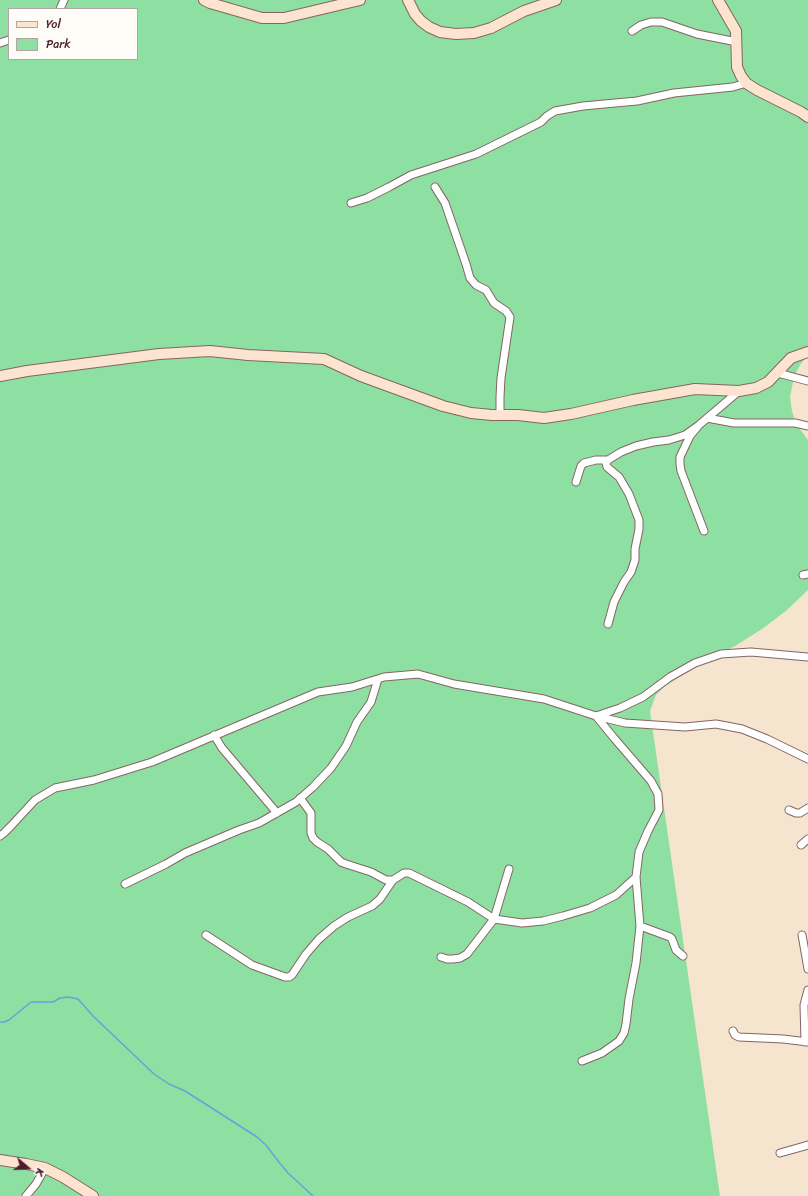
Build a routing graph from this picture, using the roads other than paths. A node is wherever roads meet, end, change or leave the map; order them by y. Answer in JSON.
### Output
{"nodes":[{"id":1,"x":204,"y":0,"type":"edge"},
{"id":2,"x":360,"y":0,"type":"edge"},
{"id":3,"x":409,"y":0,"type":"edge"},
{"id":4,"x":556,"y":0,"type":"edge"},
{"id":5,"x":718,"y":0,"type":"edge"},
{"id":6,"x":632,"y":31,"type":"dead end"},
{"id":7,"x":736,"y":42,"type":"junction"},
{"id":8,"x":746,"y":83,"type":"junction"},
{"id":9,"x":808,"y":117,"type":"edge"},
{"id":10,"x":435,"y":187,"type":"dead end"},
{"id":11,"x":351,"y":203,"type":"dead end"},
{"id":12,"x":808,"y":352,"type":"edge"},
{"id":13,"x":778,"y":373,"type":"junction"},
{"id":14,"x":0,"y":376,"type":"edge"},
{"id":15,"x":808,"y":381,"type":"edge"},
{"id":16,"x":739,"y":391,"type":"junction"},
{"id":17,"x":500,"y":415,"type":"junction"},
{"id":18,"x":707,"y":418,"type":"junction"},
{"id":19,"x":699,"y":425,"type":"junction"},
{"id":20,"x":808,"y":426,"type":"edge"},
{"id":21,"x":608,"y":460,"type":"junction"},
{"id":22,"x":576,"y":482,"type":"dead end"},
{"id":23,"x":704,"y":531,"type":"dead end"},
{"id":24,"x":608,"y":624,"type":"dead end"},
{"id":25,"x":808,"y":657,"type":"edge"},
{"id":26,"x":378,"y":679,"type":"junction"},
{"id":27,"x":596,"y":716,"type":"junction"},
{"id":28,"x":214,"y":736,"type":"junction"},
{"id":29,"x":808,"y":759,"type":"edge"},
{"id":30,"x":300,"y":798,"type":"junction"},
{"id":31,"x":808,"y":808,"type":"edge"},
{"id":32,"x":789,"y":810,"type":"dead end"},
{"id":33,"x":277,"y":813,"type":"junction"},
{"id":34,"x":0,"y":836,"type":"edge"},
{"id":35,"x":0,"y":839,"type":"edge"},
{"id":36,"x":808,"y":839,"type":"edge"},
{"id":37,"x":801,"y":845,"type":"dead end"},
{"id":38,"x":509,"y":869,"type":"dead end"},
{"id":39,"x":636,"y":877,"type":"junction"},
{"id":40,"x":393,"y":880,"type":"junction"},
{"id":41,"x":125,"y":884,"type":"dead end"},
{"id":42,"x":494,"y":919,"type":"junction"},
{"id":43,"x":640,"y":926,"type":"junction"},
{"id":44,"x":206,"y":935,"type":"dead end"},
{"id":45,"x":802,"y":935,"type":"dead end"},
{"id":46,"x":441,"y":956,"type":"dead end"},
{"id":47,"x":683,"y":956,"type":"dead end"},
{"id":48,"x":808,"y":969,"type":"edge"},
{"id":49,"x":808,"y":990,"type":"edge"},
{"id":50,"x":733,"y":1031,"type":"dead end"},
{"id":51,"x":807,"y":1042,"type":"edge"},
{"id":52,"x":582,"y":1061,"type":"dead end"},
{"id":53,"x":808,"y":1145,"type":"edge"},
{"id":54,"x":780,"y":1153,"type":"dead end"},
{"id":55,"x":0,"y":1160,"type":"edge"},
{"id":56,"x":45,"y":1168,"type":"junction"},
{"id":57,"x":26,"y":1196,"type":"edge"},
{"id":58,"x":93,"y":1196,"type":"edge"}],
"edges":[{"from":1,"to":2,"type":"street"},
{"from":3,"to":4,"type":"street"},
{"from":5,"to":7,"type":"street"},
{"from":6,"to":7,"type":"street"},
{"from":7,"to":8,"type":"street"},
{"from":8,"to":9,"type":"street"},
{"from":8,"to":11,"type":"street"},
{"from":10,"to":17,"type":"street"},
{"from":12,"to":13,"type":"street"},
{"from":13,"to":15,"type":"street"},
{"from":13,"to":16,"type":"street"},
{"from":14,"to":17,"type":"street"},
{"from":16,"to":17,"type":"street"},
{"from":16,"to":18,"type":"street"},
{"from":18,"to":19,"type":"street"},
{"from":18,"to":20,"type":"street"},
{"from":19,"to":21,"type":"street"},
{"from":19,"to":23,"type":"street"},
{"from":21,"to":22,"type":"street"},
{"from":21,"to":24,"type":"street"},
{"from":25,"to":27,"type":"street"},
{"from":26,"to":27,"type":"street"},
{"from":26,"to":28,"type":"street"},
{"from":26,"to":30,"type":"street"},
{"from":27,"to":29,"type":"street"},
{"from":27,"to":39,"type":"street"},
{"from":28,"to":33,"type":"street"},
{"from":28,"to":34,"type":"street"},
{"from":30,"to":33,"type":"street"},
{"from":30,"to":40,"type":"street"},
{"from":31,"to":32,"type":"street"},
{"from":33,"to":41,"type":"street"},
{"from":34,"to":35,"type":"street"},
{"from":36,"to":37,"type":"street"},
{"from":38,"to":42,"type":"street"},
{"from":39,"to":42,"type":"street"},
{"from":39,"to":43,"type":"street"},
{"from":40,"to":42,"type":"street"},
{"from":40,"to":44,"type":"street"},
{"from":42,"to":46,"type":"street"},
{"from":43,"to":47,"type":"street"},
{"from":43,"to":52,"type":"street"},
{"from":45,"to":48,"type":"street"},
{"from":49,"to":51,"type":"street"},
{"from":50,"to":51,"type":"street"},
{"from":53,"to":54,"type":"street"},
{"from":55,"to":56,"type":"street"},
{"from":56,"to":57,"type":"street"},
{"from":56,"to":58,"type":"street"}]}
